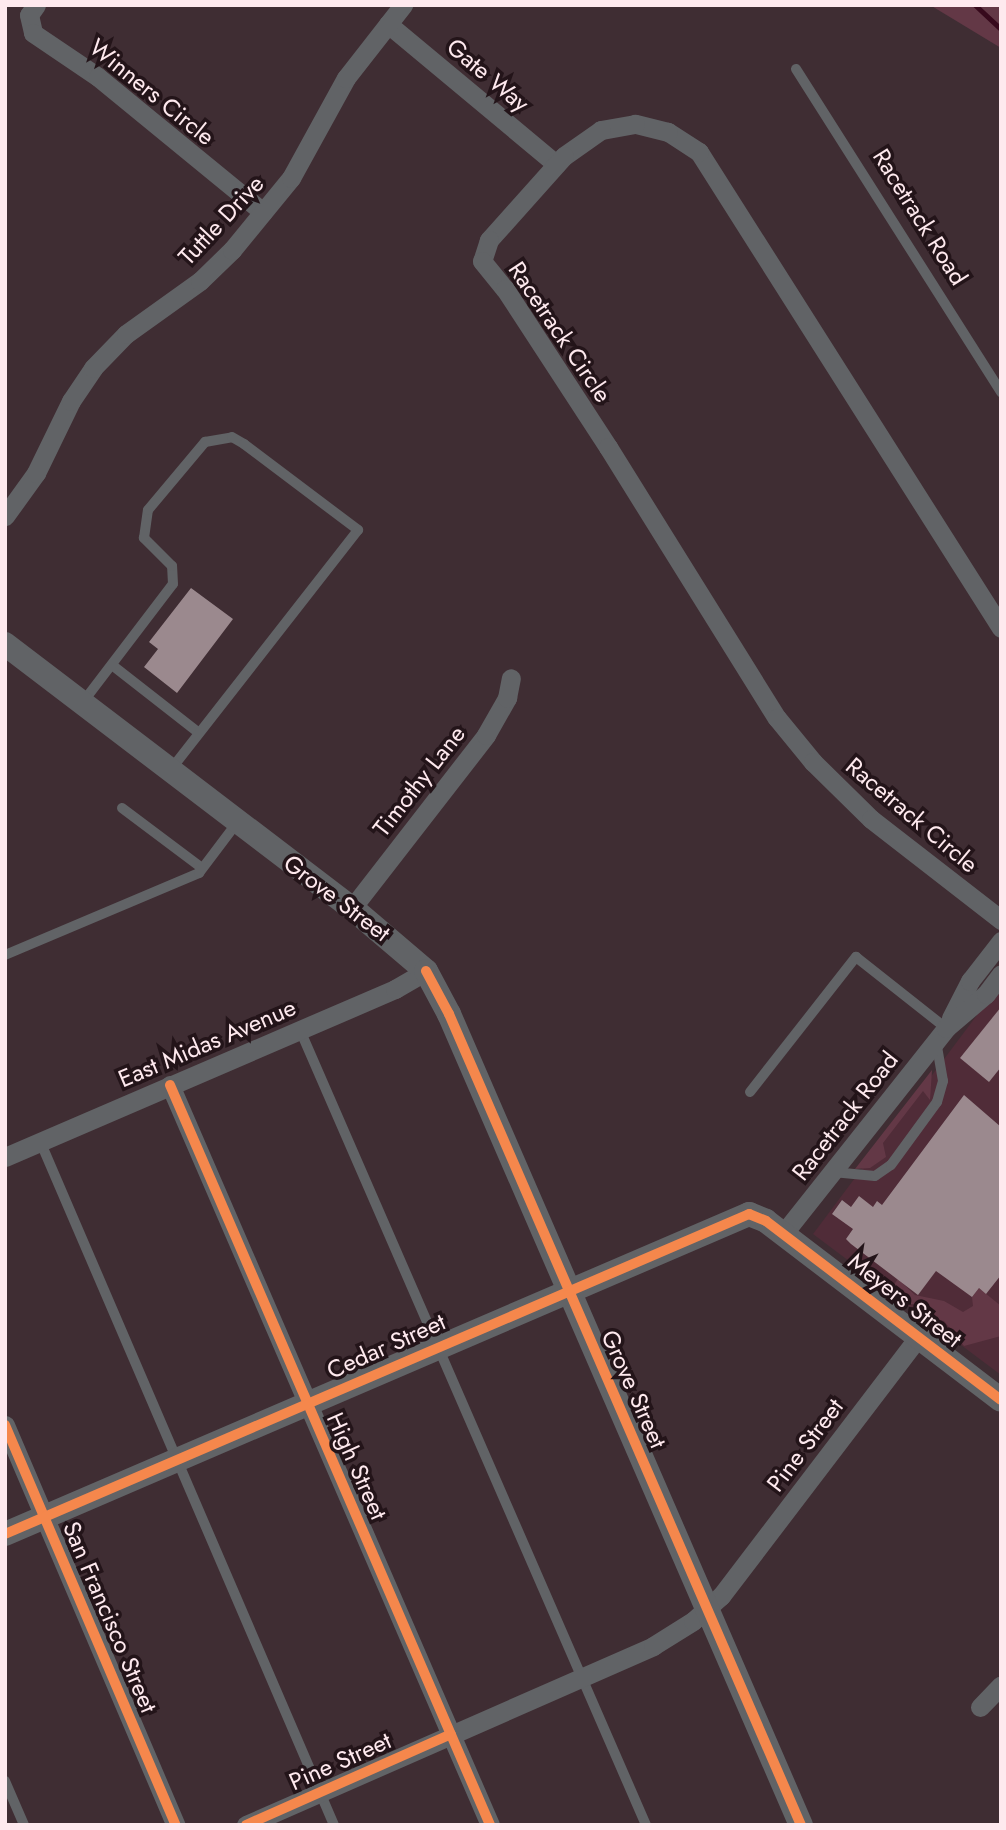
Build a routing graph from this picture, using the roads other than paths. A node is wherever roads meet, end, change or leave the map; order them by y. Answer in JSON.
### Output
{"nodes":[{"id":1,"x":36,"y":5,"type":"edge"},
{"id":2,"x":403,"y":5,"type":"edge"},
{"id":3,"x":388,"y":24,"type":"junction"},
{"id":4,"x":796,"y":69,"type":"dead end"},
{"id":5,"x":556,"y":164,"type":"junction"},
{"id":6,"x":263,"y":212,"type":"junction"},
{"id":7,"x":1001,"y":393,"type":"edge"},
{"id":8,"x":5,"y":516,"type":"edge"},
{"id":9,"x":1001,"y":628,"type":"edge"},
{"id":10,"x":5,"y":644,"type":"edge"},
{"id":11,"x":112,"y":665,"type":"junction"},
{"id":12,"x":511,"y":678,"type":"dead end"},
{"id":13,"x":83,"y":703,"type":"junction"},
{"id":14,"x":199,"y":733,"type":"junction"},
{"id":15,"x":169,"y":772,"type":"junction"},
{"id":16,"x":122,"y":808,"type":"dead end"},
{"id":17,"x":236,"y":824,"type":"junction"},
{"id":18,"x":202,"y":869,"type":"junction"},
{"id":19,"x":352,"y":908,"type":"junction"},
{"id":20,"x":1001,"y":920,"type":"edge"},
{"id":21,"x":1001,"y":941,"type":"edge"},
{"id":22,"x":5,"y":955,"type":"edge"},
{"id":23,"x":426,"y":971,"type":"junction"},
{"id":24,"x":1001,"y":974,"type":"edge"},
{"id":25,"x":300,"y":1030,"type":"junction"},
{"id":26,"x":941,"y":1034,"type":"junction"},
{"id":27,"x":170,"y":1085,"type":"junction"},
{"id":28,"x":750,"y":1093,"type":"dead end"},
{"id":29,"x":40,"y":1141,"type":"junction"},
{"id":30,"x":5,"y":1157,"type":"edge"},
{"id":31,"x":833,"y":1172,"type":"junction"},
{"id":32,"x":783,"y":1234,"type":"junction"},
{"id":33,"x":568,"y":1289,"type":"junction"},
{"id":34,"x":918,"y":1337,"type":"junction"},
{"id":35,"x":437,"y":1346,"type":"junction"},
{"id":36,"x":1001,"y":1400,"type":"edge"},
{"id":37,"x":307,"y":1404,"type":"junction"},
{"id":38,"x":5,"y":1425,"type":"edge"},
{"id":39,"x":177,"y":1459,"type":"junction"},
{"id":40,"x":45,"y":1518,"type":"junction"},
{"id":41,"x":5,"y":1534,"type":"edge"},
{"id":42,"x":707,"y":1609,"type":"junction"},
{"id":43,"x":583,"y":1677,"type":"junction"},
{"id":44,"x":1001,"y":1685,"type":"edge"},
{"id":45,"x":980,"y":1707,"type":"dead end"},
{"id":46,"x":451,"y":1734,"type":"junction"},
{"id":47,"x":5,"y":1781,"type":"edge"},
{"id":48,"x":320,"y":1793,"type":"junction"},
{"id":49,"x":24,"y":1825,"type":"edge"},
{"id":50,"x":176,"y":1825,"type":"edge"},
{"id":51,"x":246,"y":1825,"type":"edge"},
{"id":52,"x":334,"y":1825,"type":"edge"},
{"id":53,"x":490,"y":1825,"type":"edge"},
{"id":54,"x":646,"y":1825,"type":"edge"},
{"id":55,"x":802,"y":1825,"type":"edge"}],
"edges":[{"from":1,"to":6,"type":"street","name":"Winners Circle"},
{"from":2,"to":3,"type":"street","name":"Tuttle Drive"},
{"from":3,"to":5,"type":"street","name":"Gate Way"},
{"from":3,"to":6,"type":"street","name":"Tuttle Drive"},
{"from":4,"to":7,"type":"lane","name":"Racetrack Road"},
{"from":5,"to":9,"type":"street","name":"Racetrack Circle"},
{"from":5,"to":20,"type":"street","name":"Racetrack Circle"},
{"from":6,"to":8,"type":"street","name":"Tuttle Drive"},
{"from":10,"to":13,"type":"street","name":"Grove Street"},
{"from":11,"to":13,"type":"lane"},
{"from":11,"to":14,"type":"lane"},
{"from":11,"to":14,"type":"lane"},
{"from":12,"to":19,"type":"street","name":"Timothy Lane"},
{"from":13,"to":15,"type":"street","name":"Grove Street"},
{"from":14,"to":15,"type":"lane"},
{"from":15,"to":17,"type":"street","name":"Grove Street"},
{"from":16,"to":18,"type":"lane"},
{"from":17,"to":18,"type":"lane"},
{"from":17,"to":19,"type":"street","name":"Grove Street"},
{"from":18,"to":22,"type":"lane"},
{"from":19,"to":23,"type":"street","name":"Grove Street"},
{"from":21,"to":26,"type":"street","name":"Racetrack Road"},
{"from":23,"to":25,"type":"street","name":"East Midas Avenue"},
{"from":23,"to":33,"type":"street","name":"Grove Street"},
{"from":24,"to":26,"type":"street","name":"Racetrack Road"},
{"from":25,"to":27,"type":"street","name":"East Midas Avenue"},
{"from":25,"to":35,"type":"lane"},
{"from":26,"to":28,"type":"lane"},
{"from":26,"to":31,"type":"street","name":"Racetrack Road"},
{"from":26,"to":31,"type":"lane"},
{"from":27,"to":29,"type":"street","name":"East Midas Avenue"},
{"from":27,"to":37,"type":"street","name":"High Street"},
{"from":29,"to":30,"type":"street","name":"East Midas Avenue"},
{"from":29,"to":39,"type":"lane"},
{"from":31,"to":32,"type":"street","name":"Racetrack Road"},
{"from":32,"to":33,"type":"street","name":"Cedar Street"},
{"from":32,"to":34,"type":"street","name":"Meyers Street"},
{"from":33,"to":35,"type":"street","name":"Cedar Street"},
{"from":33,"to":42,"type":"street","name":"Grove Street"},
{"from":34,"to":36,"type":"street","name":"Meyers Street"},
{"from":34,"to":42,"type":"street","name":"Pine Street"},
{"from":35,"to":37,"type":"street","name":"Cedar Street"},
{"from":35,"to":43,"type":"lane"},
{"from":37,"to":39,"type":"street","name":"Cedar Street"},
{"from":37,"to":46,"type":"street","name":"High Street"},
{"from":38,"to":40,"type":"street","name":"San Francisco Street"},
{"from":39,"to":40,"type":"street","name":"Cedar Street"},
{"from":39,"to":48,"type":"lane"},
{"from":40,"to":41,"type":"street","name":"Cedar Street"},
{"from":40,"to":50,"type":"street","name":"San Francisco Street"},
{"from":42,"to":43,"type":"street","name":"Pine Street"},
{"from":42,"to":55,"type":"street","name":"Grove Street"},
{"from":43,"to":46,"type":"street","name":"Pine Street"},
{"from":43,"to":54,"type":"lane"},
{"from":44,"to":45,"type":"street"},
{"from":46,"to":48,"type":"street","name":"Pine Street"},
{"from":46,"to":53,"type":"street","name":"High Street"},
{"from":47,"to":49,"type":"lane"},
{"from":48,"to":51,"type":"street","name":"Pine Street"},
{"from":48,"to":52,"type":"lane"}]}
